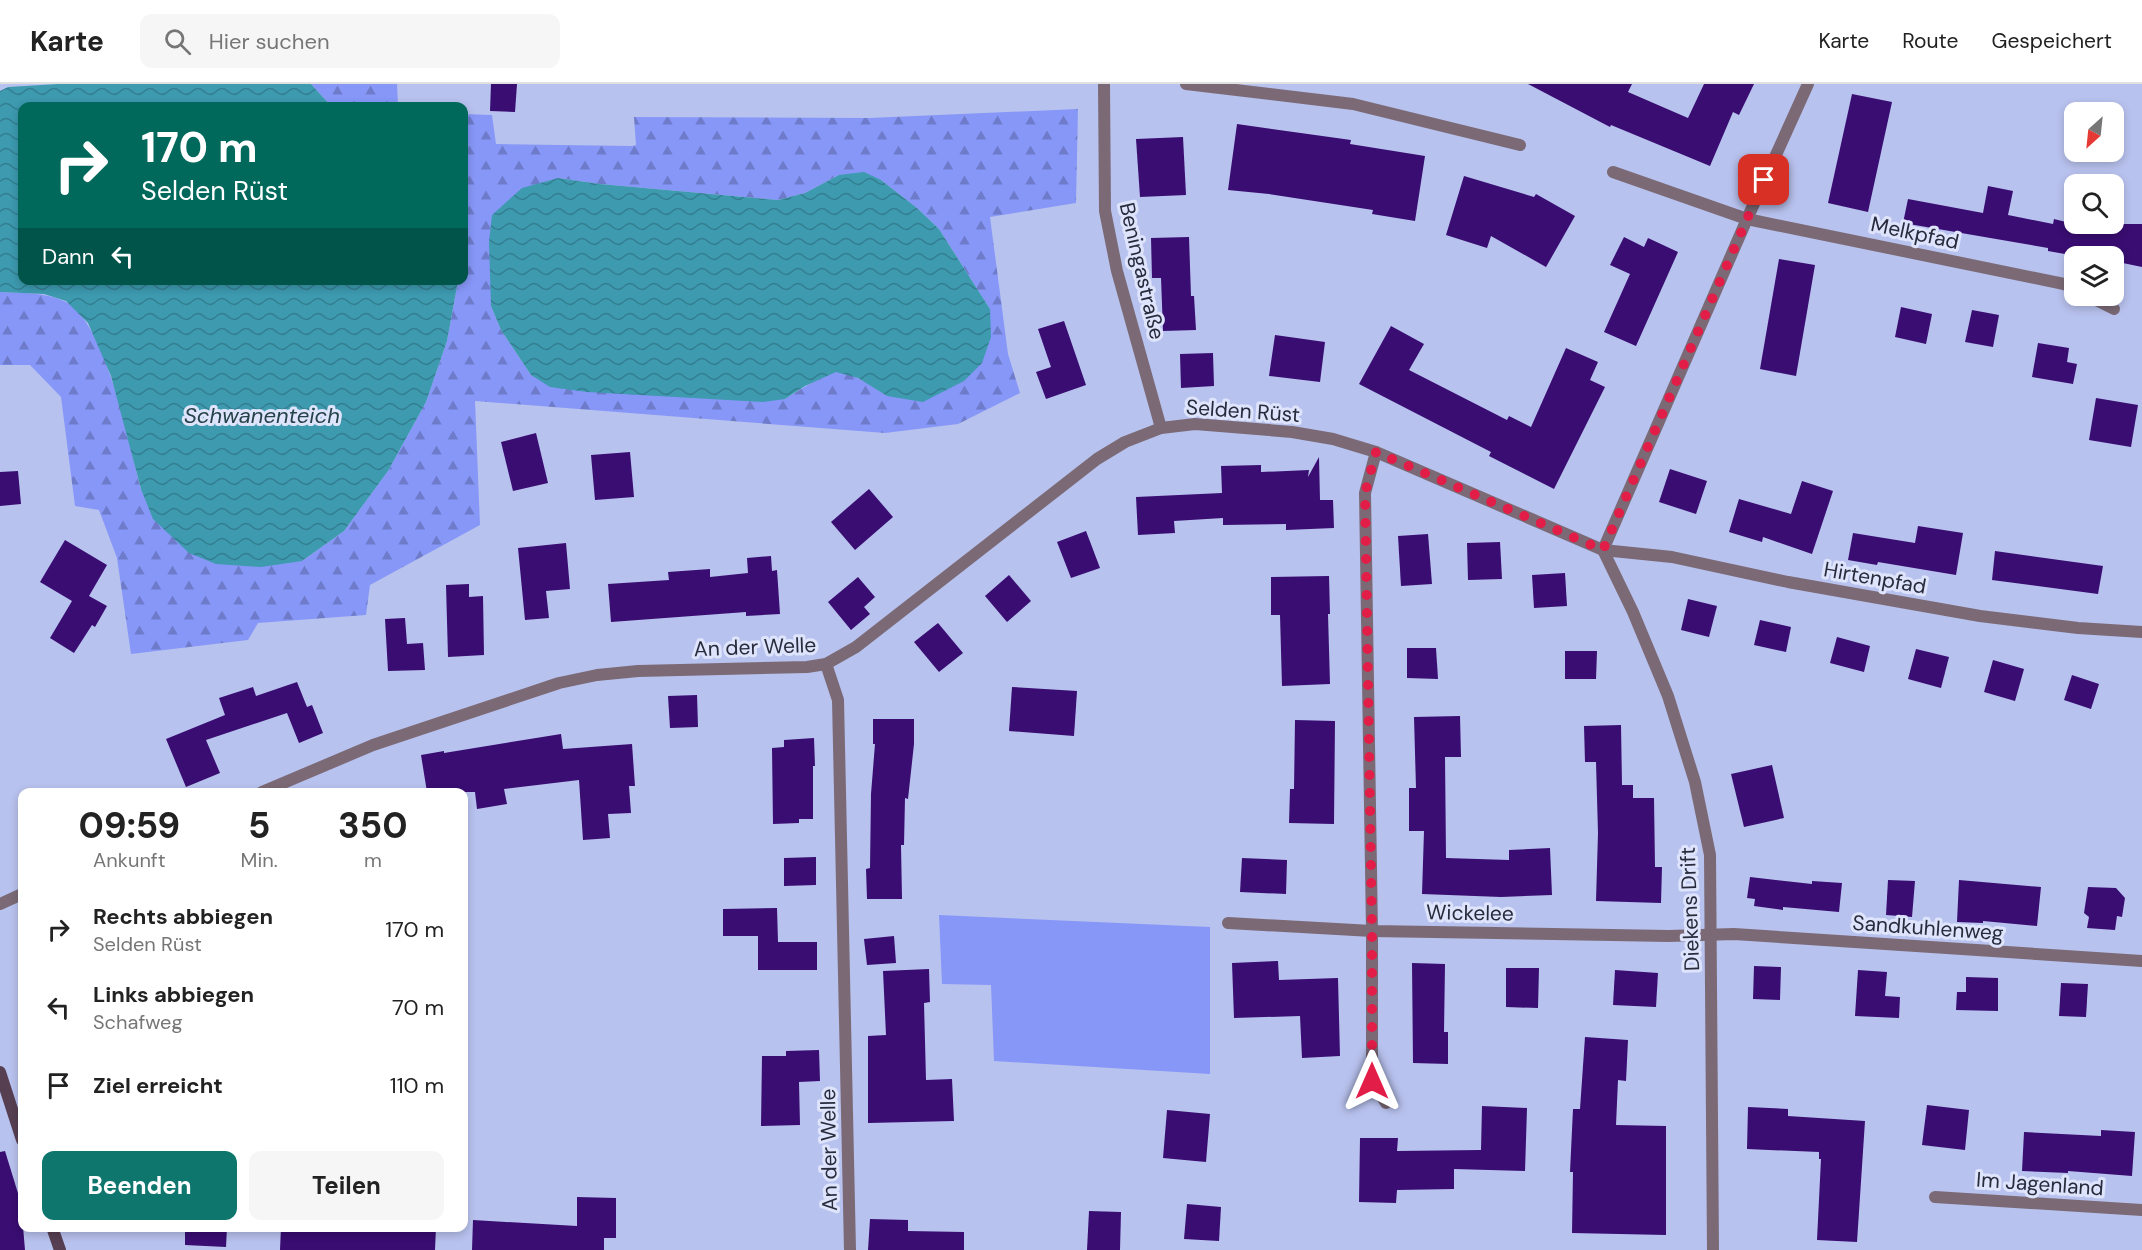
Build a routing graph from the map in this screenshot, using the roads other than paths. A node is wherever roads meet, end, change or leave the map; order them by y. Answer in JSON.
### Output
{"nodes":[{"id":1,"x":1104,"y":84,"type":"edge"},
{"id":2,"x":1186,"y":84,"type":"edge"},
{"id":3,"x":1808,"y":84,"type":"edge"},
{"id":4,"x":1520,"y":145,"type":"dead end"},
{"id":5,"x":1613,"y":172,"type":"dead end"},
{"id":6,"x":1747,"y":219,"type":"junction"},
{"id":7,"x":2064,"y":284,"type":"edge"},
{"id":8,"x":2108,"y":306,"type":"edge"},
{"id":9,"x":2114,"y":309,"type":"dead end"},
{"id":10,"x":1161,"y":428,"type":"junction"},
{"id":11,"x":1376,"y":452,"type":"junction"},
{"id":12,"x":1603,"y":550,"type":"junction"},
{"id":13,"x":2142,"y":632,"type":"edge"},
{"id":14,"x":826,"y":663,"type":"junction"},
{"id":15,"x":271,"y":788,"type":"edge"},
{"id":16,"x":18,"y":896,"type":"edge"},
{"id":17,"x":0,"y":904,"type":"edge"},
{"id":18,"x":1228,"y":923,"type":"dead end"},
{"id":19,"x":1372,"y":931,"type":"junction"},
{"id":20,"x":1712,"y":934,"type":"junction"},
{"id":21,"x":2142,"y":961,"type":"edge"},
{"id":22,"x":0,"y":1072,"type":"edge"},
{"id":23,"x":1386,"y":1103,"type":"dead end"},
{"id":24,"x":18,"y":1128,"type":"edge"},
{"id":25,"x":1935,"y":1197,"type":"dead end"},
{"id":26,"x":2142,"y":1210,"type":"edge"},
{"id":27,"x":54,"y":1232,"type":"edge"},
{"id":28,"x":60,"y":1250,"type":"edge"},
{"id":29,"x":850,"y":1250,"type":"edge"},
{"id":30,"x":1713,"y":1250,"type":"edge"}],
"edges":[{"from":1,"to":10,"type":"street","name":"Beningastraße"},
{"from":2,"to":4,"type":"street"},
{"from":3,"to":6,"type":"street"},
{"from":5,"to":6,"type":"street","name":"Melkpfad"},
{"from":6,"to":7,"type":"street","name":"Melkpfad"},
{"from":6,"to":12,"type":"street"},
{"from":8,"to":9,"type":"street"},
{"from":10,"to":11,"type":"street","name":"Selden Rüst"},
{"from":10,"to":14,"type":"street","name":"Selden Rüst"},
{"from":11,"to":12,"type":"street","name":"Selden Rüst"},
{"from":11,"to":19,"type":"street"},
{"from":12,"to":13,"type":"street","name":"Hirtenpfad"},
{"from":12,"to":20,"type":"street","name":"Diekens Drift"},
{"from":14,"to":15,"type":"street","name":"An der Welle"},
{"from":14,"to":29,"type":"street","name":"An der Welle"},
{"from":16,"to":17,"type":"street"},
{"from":18,"to":19,"type":"street","name":"Wickelee"},
{"from":19,"to":20,"type":"street","name":"Wickelee"},
{"from":19,"to":23,"type":"street"},
{"from":20,"to":21,"type":"street","name":"Sandkuhlenweg"},
{"from":20,"to":30,"type":"street","name":"Diekens Drift"},
{"from":22,"to":24,"type":"main road"},
{"from":25,"to":26,"type":"street","name":"Im Jagenland"},
{"from":27,"to":28,"type":"main road"}]}
